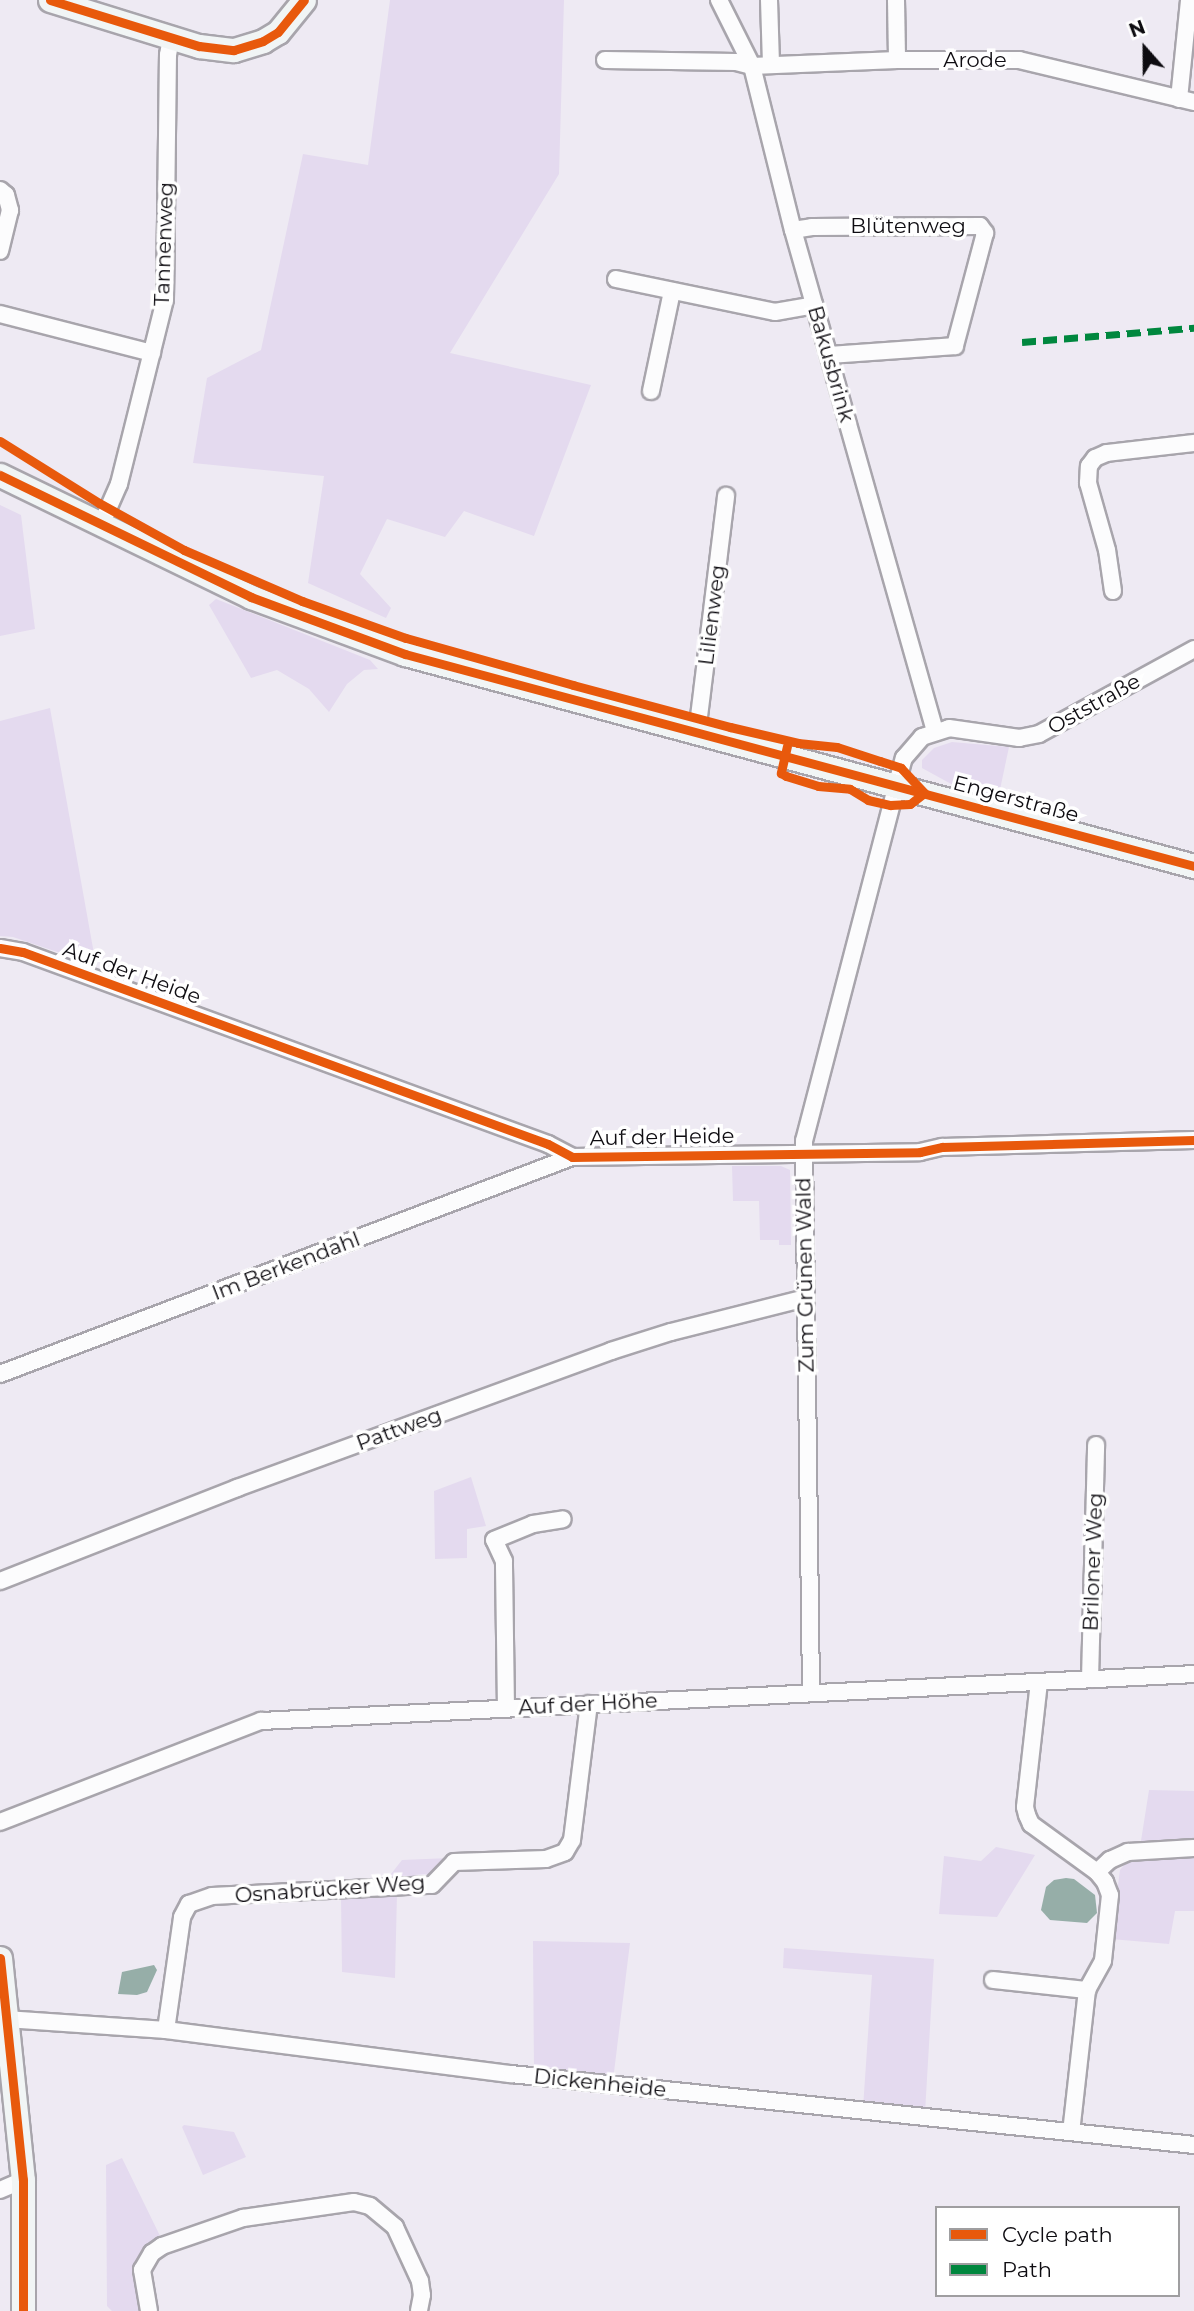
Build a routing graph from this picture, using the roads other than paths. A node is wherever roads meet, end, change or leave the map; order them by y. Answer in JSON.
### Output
{"nodes":[{"id":1,"x":50,"y":0,"type":"edge"},
{"id":2,"x":304,"y":0,"type":"edge"},
{"id":3,"x":719,"y":0,"type":"edge"},
{"id":4,"x":769,"y":0,"type":"edge"},
{"id":5,"x":896,"y":0,"type":"edge"},
{"id":6,"x":1189,"y":0,"type":"edge"},
{"id":7,"x":171,"y":38,"type":"junction"},
{"id":8,"x":605,"y":60,"type":"dead end"},
{"id":9,"x":897,"y":60,"type":"junction"},
{"id":10,"x":771,"y":64,"type":"junction"},
{"id":11,"x":752,"y":66,"type":"junction"},
{"id":12,"x":1186,"y":101,"type":"edge"},
{"id":13,"x":0,"y":190,"type":"edge"},
{"id":14,"x":793,"y":230,"type":"junction"},
{"id":15,"x":0,"y":251,"type":"edge"},
{"id":16,"x":617,"y":279,"type":"dead end"},
{"id":17,"x":672,"y":292,"type":"junction"},
{"id":18,"x":814,"y":305,"type":"junction"},
{"id":19,"x":0,"y":314,"type":"edge"},
{"id":20,"x":152,"y":353,"type":"junction"},
{"id":21,"x":830,"y":355,"type":"junction"},
{"id":22,"x":650,"y":391,"type":"dead end"},
{"id":23,"x":1194,"y":443,"type":"edge"},
{"id":24,"x":0,"y":475,"type":"edge"},
{"id":25,"x":726,"y":496,"type":"dead end"},
{"id":26,"x":101,"y":525,"type":"junction"},
{"id":27,"x":1113,"y":590,"type":"dead end"},
{"id":28,"x":1194,"y":649,"type":"edge"},
{"id":29,"x":935,"y":731,"type":"junction"},
{"id":30,"x":697,"y":733,"type":"junction"},
{"id":31,"x":895,"y":786,"type":"junction"},
{"id":32,"x":1194,"y":866,"type":"edge"},
{"id":33,"x":0,"y":948,"type":"edge"},
{"id":34,"x":1194,"y":1140,"type":"edge"},
{"id":35,"x":803,"y":1154,"type":"junction"},
{"id":36,"x":572,"y":1157,"type":"junction"},
{"id":37,"x":805,"y":1298,"type":"junction"},
{"id":38,"x":0,"y":1374,"type":"edge"},
{"id":39,"x":1096,"y":1445,"type":"dead end"},
{"id":40,"x":563,"y":1519,"type":"dead end"},
{"id":41,"x":0,"y":1581,"type":"edge"},
{"id":42,"x":1194,"y":1674,"type":"edge"},
{"id":43,"x":1090,"y":1679,"type":"junction"},
{"id":44,"x":1039,"y":1682,"type":"junction"},
{"id":45,"x":811,"y":1692,"type":"junction"},
{"id":46,"x":589,"y":1704,"type":"junction"},
{"id":47,"x":506,"y":1709,"type":"junction"},
{"id":48,"x":0,"y":1822,"type":"edge"},
{"id":49,"x":1194,"y":1848,"type":"edge"},
{"id":50,"x":1097,"y":1872,"type":"junction"},
{"id":51,"x":0,"y":1958,"type":"edge"},
{"id":52,"x":993,"y":1980,"type":"dead end"},
{"id":53,"x":1087,"y":1990,"type":"junction"},
{"id":54,"x":6,"y":2019,"type":"junction"},
{"id":55,"x":166,"y":2030,"type":"junction"},
{"id":56,"x":1071,"y":2132,"type":"junction"},
{"id":57,"x":1194,"y":2145,"type":"edge"},
{"id":58,"x":23,"y":2180,"type":"junction"},
{"id":59,"x":0,"y":2190,"type":"edge"},
{"id":60,"x":23,"y":2311,"type":"edge"},
{"id":61,"x":149,"y":2311,"type":"edge"},
{"id":62,"x":419,"y":2311,"type":"edge"}],
"edges":[{"from":1,"to":7,"type":"main road"},
{"from":2,"to":7,"type":"main road"},
{"from":3,"to":11,"type":"street","name":"Bakusbrink"},
{"from":4,"to":10,"type":"street"},
{"from":5,"to":9,"type":"street"},
{"from":6,"to":12,"type":"street"},
{"from":7,"to":20,"type":"street","name":"Tannenweg"},
{"from":8,"to":11,"type":"street","name":"Arode"},
{"from":9,"to":10,"type":"street","name":"Arode"},
{"from":9,"to":12,"type":"street","name":"Arode"},
{"from":10,"to":11,"type":"street","name":"Arode"},
{"from":11,"to":14,"type":"street","name":"Bakusbrink"},
{"from":13,"to":15,"type":"street"},
{"from":14,"to":18,"type":"street","name":"Bakusbrink"},
{"from":14,"to":21,"type":"street","name":"Blütenweg"},
{"from":16,"to":17,"type":"street"},
{"from":17,"to":18,"type":"street"},
{"from":17,"to":22,"type":"street"},
{"from":18,"to":21,"type":"street","name":"Bakusbrink"},
{"from":19,"to":20,"type":"street"},
{"from":20,"to":26,"type":"street","name":"Tannenweg"},
{"from":21,"to":29,"type":"street","name":"Bakusbrink"},
{"from":23,"to":27,"type":"street"},
{"from":24,"to":26,"type":"main road","name":"Engerstraße"},
{"from":25,"to":30,"type":"street","name":"Lilienweg"},
{"from":26,"to":30,"type":"main road","name":"Engerstraße"},
{"from":28,"to":29,"type":"street","name":"Oststraße"},
{"from":29,"to":31,"type":"street"},
{"from":30,"to":31,"type":"main road","name":"Engerstraße"},
{"from":31,"to":32,"type":"main road","name":"Engerstraße"},
{"from":31,"to":35,"type":"street","name":"Zum Grünen Wald"},
{"from":33,"to":36,"type":"street","name":"Auf der Heide"},
{"from":34,"to":35,"type":"street","name":"Auf der Heide"},
{"from":35,"to":36,"type":"street","name":"Auf der Heide"},
{"from":35,"to":37,"type":"street","name":"Zum Grünen Wald"},
{"from":36,"to":38,"type":"street","name":"Im Berkendahl"},
{"from":37,"to":41,"type":"street","name":"Pattweg"},
{"from":37,"to":45,"type":"street","name":"Zum Grünen Wald"},
{"from":39,"to":43,"type":"street","name":"Briloner Weg"},
{"from":40,"to":47,"type":"street"},
{"from":42,"to":43,"type":"street","name":"Auf der Höhe"},
{"from":43,"to":44,"type":"street","name":"Auf der Höhe"},
{"from":44,"to":45,"type":"street","name":"Auf der Höhe"},
{"from":44,"to":50,"type":"street"},
{"from":45,"to":46,"type":"street","name":"Auf der Höhe"},
{"from":46,"to":47,"type":"street","name":"Auf der Höhe"},
{"from":46,"to":55,"type":"street","name":"Osnabrücker Weg"},
{"from":47,"to":48,"type":"street","name":"Auf der Höhe"},
{"from":49,"to":50,"type":"street"},
{"from":50,"to":53,"type":"street"},
{"from":51,"to":54,"type":"main road"},
{"from":52,"to":53,"type":"street"},
{"from":53,"to":56,"type":"street"},
{"from":54,"to":55,"type":"street","name":"Dickenheide"},
{"from":54,"to":58,"type":"main road"},
{"from":55,"to":56,"type":"street","name":"Dickenheide"},
{"from":56,"to":57,"type":"street","name":"Dickenheide"},
{"from":58,"to":59,"type":"street"},
{"from":58,"to":60,"type":"main road"},
{"from":61,"to":62,"type":"street"}]}
